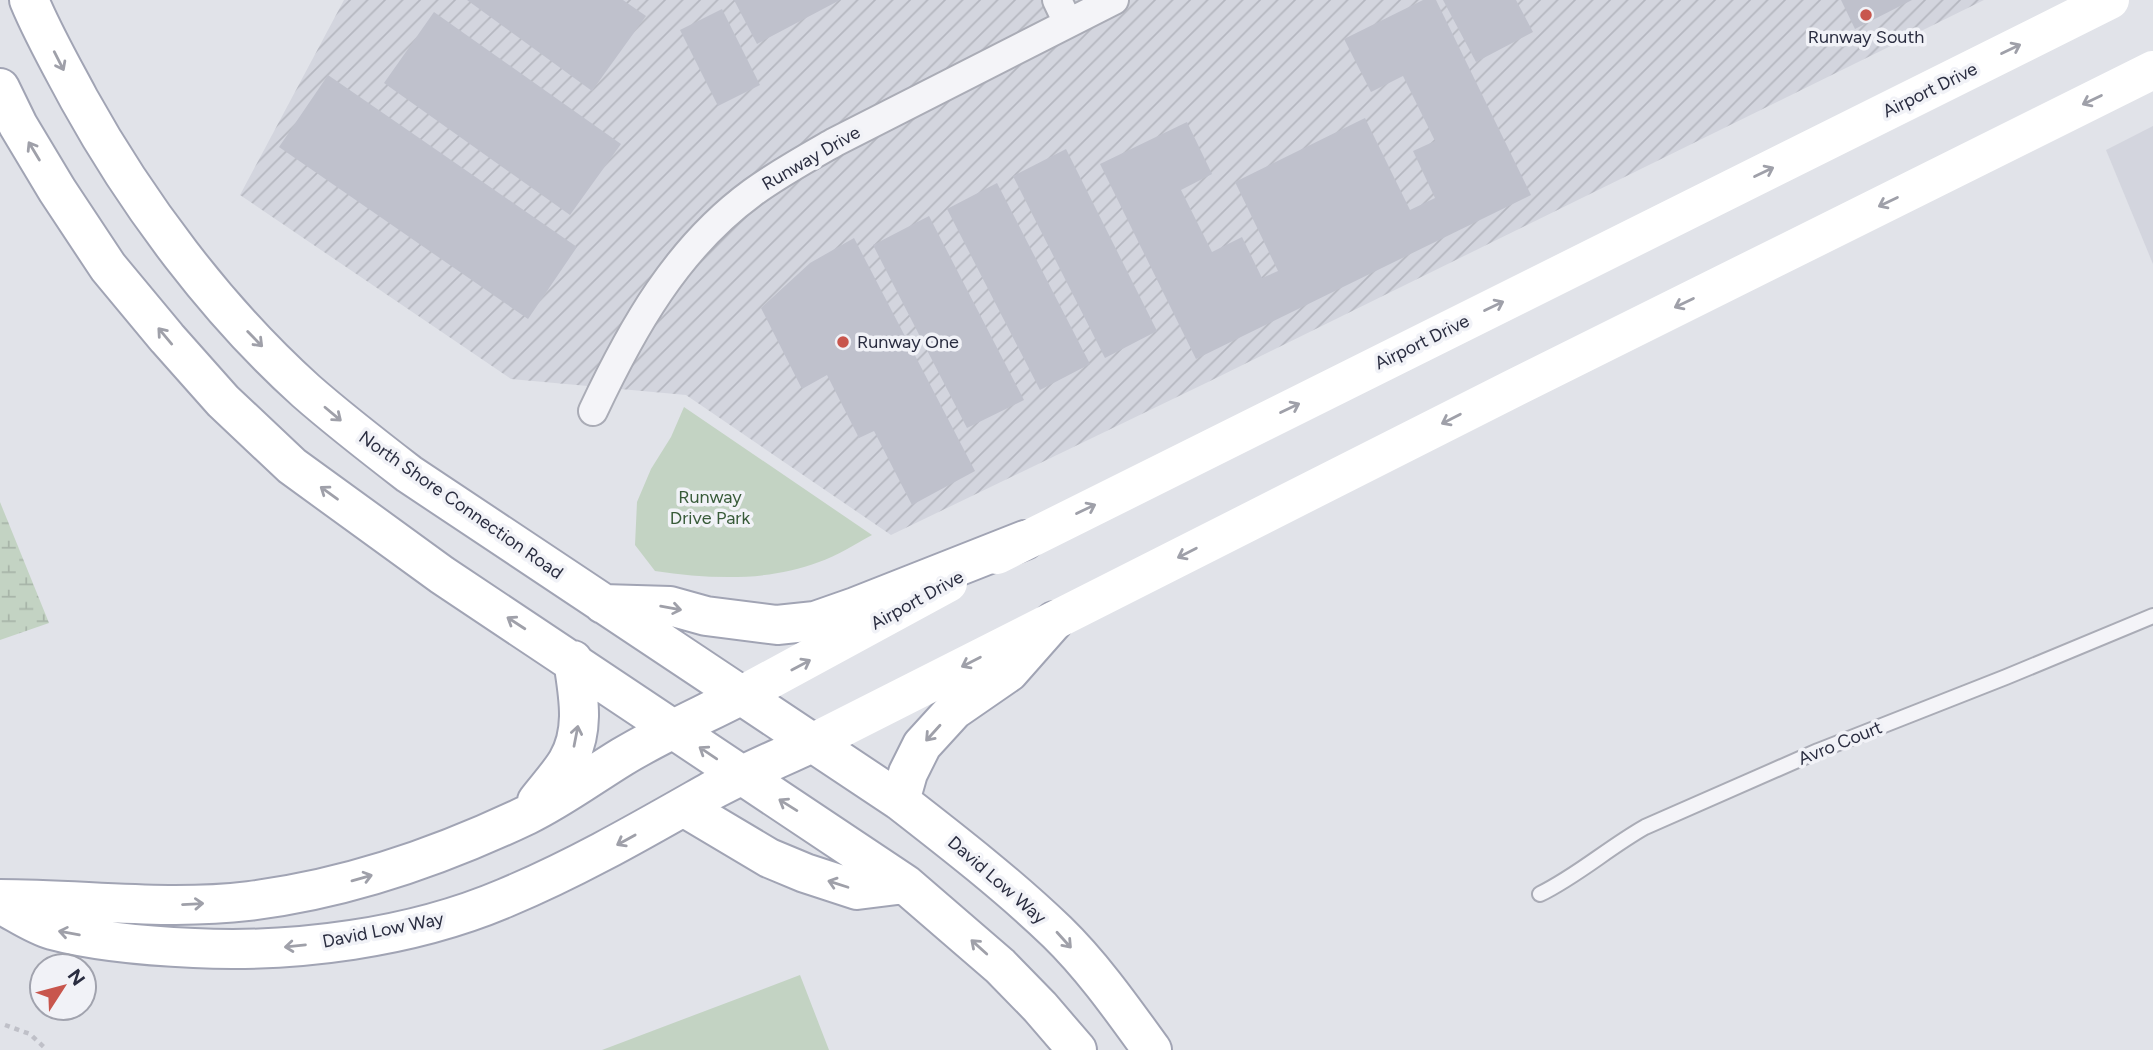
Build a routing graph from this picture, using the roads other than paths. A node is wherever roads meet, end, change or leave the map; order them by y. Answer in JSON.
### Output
{"nodes":[{"id":1,"x":29,"y":0,"type":"edge"},
{"id":2,"x":1114,"y":0,"type":"edge"},
{"id":3,"x":2110,"y":0,"type":"edge"},
{"id":4,"x":1062,"y":12,"type":"edge"},
{"id":5,"x":2153,"y":70,"type":"edge"},
{"id":6,"x":0,"y":88,"type":"edge"},
{"id":7,"x":593,"y":411,"type":"dead end"},
{"id":8,"x":1025,"y":540,"type":"junction"},
{"id":9,"x":603,"y":604,"type":"junction"},
{"id":10,"x":2153,"y":616,"type":"edge"},
{"id":11,"x":1054,"y":621,"type":"junction"},
{"id":12,"x":573,"y":660,"type":"junction"},
{"id":13,"x":740,"y":696,"type":"junction"},
{"id":14,"x":673,"y":730,"type":"junction"},
{"id":15,"x":812,"y":743,"type":"junction"},
{"id":16,"x":742,"y":776,"type":"junction"},
{"id":17,"x":900,"y":801,"type":"junction"},
{"id":18,"x":685,"y":808,"type":"junction"},
{"id":19,"x":528,"y":814,"type":"junction"},
{"id":20,"x":905,"y":884,"type":"junction"},
{"id":21,"x":1539,"y":894,"type":"dead end"},
{"id":22,"x":0,"y":901,"type":"edge"},
{"id":23,"x":1077,"y":1050,"type":"edge"},
{"id":24,"x":1152,"y":1050,"type":"edge"}],
"edges":[{"from":1,"to":9,"type":"main road","name":"North Shore Connection Road","one_way":true},
{"from":2,"to":4,"type":"street","name":"Runway Drive"},
{"from":8,"to":3,"type":"main road","name":"Airport Drive","one_way":true},
{"from":4,"to":7,"type":"street","name":"Runway Drive"},
{"from":5,"to":11,"type":"main road","one_way":true},
{"from":12,"to":6,"type":"main road","one_way":true},
{"from":9,"to":8,"type":"main road","one_way":true},
{"from":13,"to":8,"type":"main road","name":"Airport Drive","one_way":true},
{"from":9,"to":13,"type":"main road","name":"North Shore Connection Road"},
{"from":10,"to":21,"type":"lane","name":"Avro Court"},
{"from":11,"to":15,"type":"main road","one_way":true},
{"from":11,"to":17,"type":"main road","one_way":true},
{"from":12,"to":14,"type":"main road"},
{"from":19,"to":12,"type":"main road","one_way":true},
{"from":13,"to":14,"type":"main road","name":"David Low Way"},
{"from":13,"to":15,"type":"main road","name":"David Low Way"},
{"from":16,"to":14,"type":"main road","one_way":true},
{"from":14,"to":19,"type":"main road","name":"David Low Way"},
{"from":15,"to":16,"type":"main road","name":"David Low Way"},
{"from":15,"to":17,"type":"main road","name":"David Low Way"},
{"from":16,"to":18,"type":"main road","name":"David Low Way"},
{"from":20,"to":16,"type":"main road","one_way":true},
{"from":17,"to":24,"type":"main road","name":"David Low Way","one_way":true},
{"from":20,"to":18,"type":"main road","one_way":true},
{"from":18,"to":22,"type":"main road","name":"David Low Way","one_way":true},
{"from":22,"to":19,"type":"main road","name":"David Low Way","one_way":true},
{"from":23,"to":20,"type":"main road","one_way":true}]}
